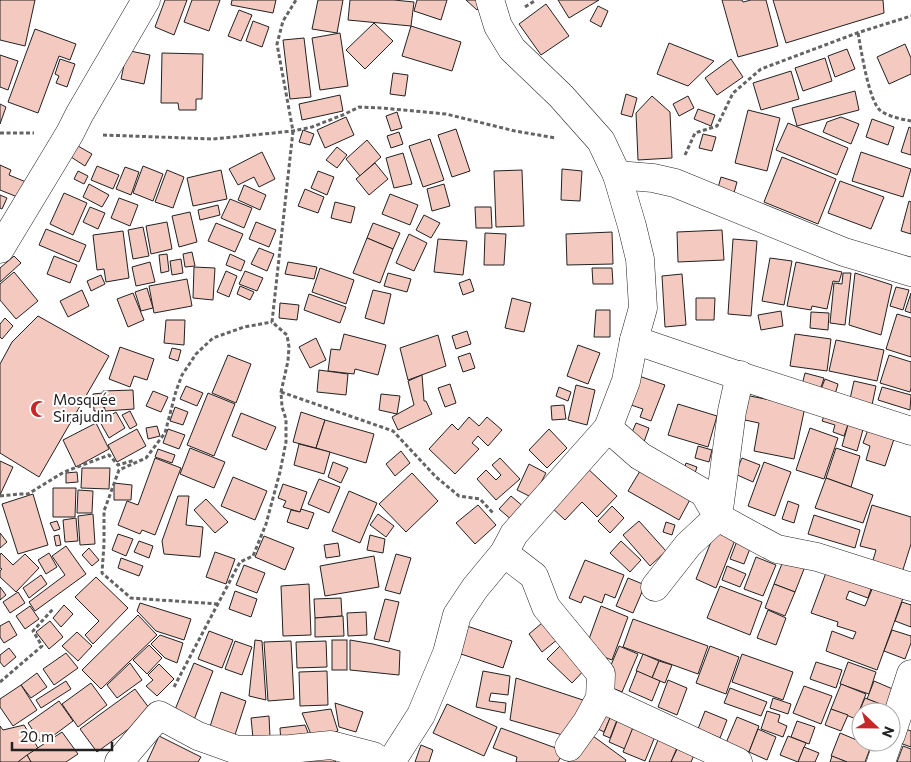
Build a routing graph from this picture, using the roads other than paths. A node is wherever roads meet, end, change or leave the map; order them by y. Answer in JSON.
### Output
{"nodes":[{"id":1,"x":146,"y":0,"type":"edge"},
{"id":2,"x":490,"y":0,"type":"edge"},
{"id":3,"x":617,"y":175,"type":"junction"},
{"id":4,"x":0,"y":249,"type":"edge"},
{"id":5,"x":911,"y":272,"type":"edge"},
{"id":6,"x":634,"y":340,"type":"junction"},
{"id":7,"x":740,"y":375,"type":"junction"},
{"id":8,"x":608,"y":428,"type":"junction"},
{"id":9,"x":911,"y":431,"type":"edge"},
{"id":10,"x":718,"y":517,"type":"junction"},
{"id":11,"x":509,"y":544,"type":"junction"},
{"id":12,"x":655,"y":587,"type":"dead end"},
{"id":13,"x":911,"y":587,"type":"edge"},
{"id":14,"x":911,"y":674,"type":"edge"},
{"id":15,"x":600,"y":698,"type":"junction"},
{"id":16,"x":901,"y":704,"type":"edge"},
{"id":17,"x":569,"y":747,"type":"dead end"},
{"id":18,"x":119,"y":762,"type":"edge"},
{"id":19,"x":382,"y":762,"type":"edge"},
{"id":20,"x":391,"y":762,"type":"edge"},
{"id":21,"x":738,"y":762,"type":"edge"}],
"edges":[{"from":1,"to":4,"type":"street"},
{"from":2,"to":3,"type":"street"},
{"from":3,"to":5,"type":"street"},
{"from":3,"to":6,"type":"street"},
{"from":6,"to":7,"type":"street"},
{"from":6,"to":8,"type":"street"},
{"from":7,"to":9,"type":"street"},
{"from":7,"to":10,"type":"street"},
{"from":8,"to":10,"type":"street"},
{"from":8,"to":11,"type":"street"},
{"from":10,"to":12,"type":"street"},
{"from":10,"to":13,"type":"street"},
{"from":11,"to":15,"type":"street"},
{"from":11,"to":20,"type":"street"},
{"from":14,"to":16,"type":"street"},
{"from":15,"to":17,"type":"street"},
{"from":15,"to":21,"type":"street"},
{"from":18,"to":19,"type":"street"}]}
